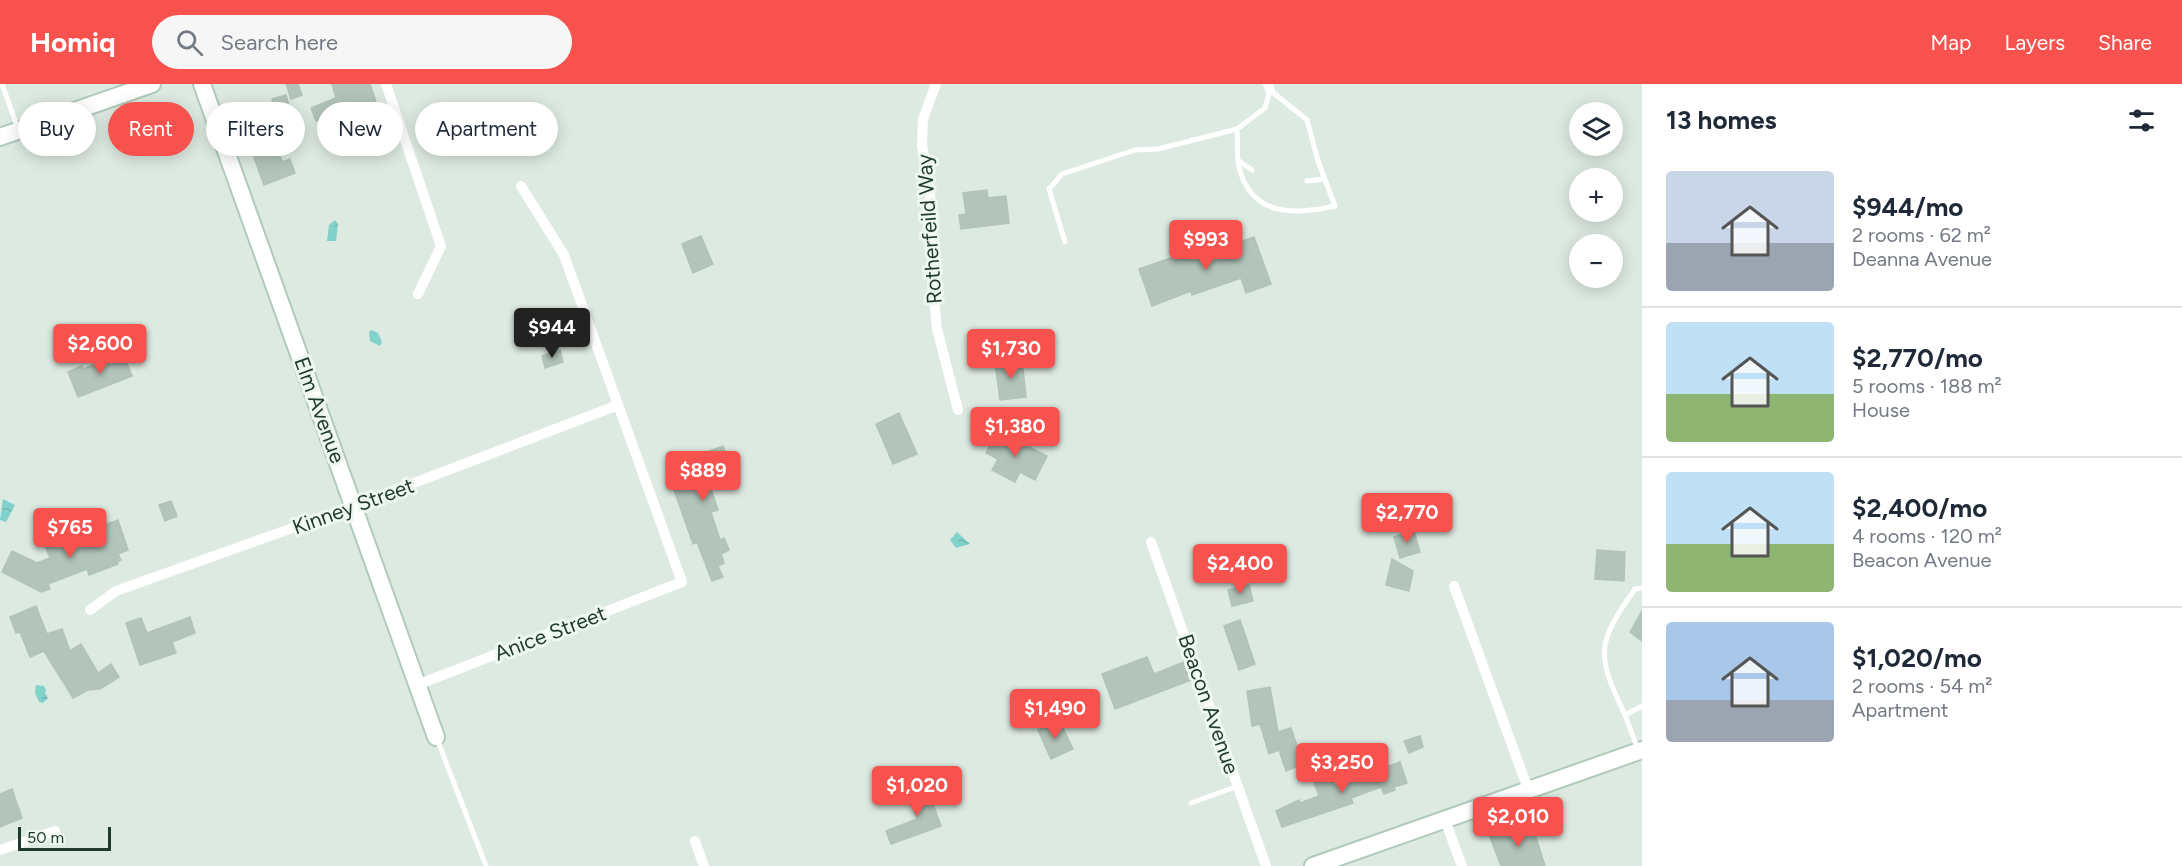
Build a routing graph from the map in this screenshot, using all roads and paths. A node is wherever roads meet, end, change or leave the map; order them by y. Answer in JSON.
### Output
{"nodes":[{"id":1,"x":2,"y":84,"type":"edge"},
{"id":2,"x":152,"y":84,"type":"edge"},
{"id":3,"x":202,"y":84,"type":"edge"},
{"id":4,"x":386,"y":84,"type":"edge"},
{"id":5,"x":936,"y":84,"type":"edge"},
{"id":6,"x":1269,"y":87,"type":"edge"},
{"id":7,"x":96,"y":103,"type":"edge"},
{"id":8,"x":1237,"y":129,"type":"junction"},
{"id":9,"x":18,"y":130,"type":"joint"},
{"id":10,"x":0,"y":137,"type":"edge"},
{"id":11,"x":1239,"y":161,"type":"junction"},
{"id":12,"x":1252,"y":170,"type":"dead end"},
{"id":13,"x":1325,"y":179,"type":"junction"},
{"id":14,"x":1307,"y":180,"type":"dead end"},
{"id":15,"x":521,"y":186,"type":"dead end"},
{"id":16,"x":1065,"y":242,"type":"dead end"},
{"id":17,"x":418,"y":294,"type":"dead end"},
{"id":18,"x":618,"y":405,"type":"junction"},
{"id":19,"x":958,"y":410,"type":"dead end"},
{"id":20,"x":354,"y":506,"type":"junction"},
{"id":21,"x":1151,"y":542,"type":"dead end"},
{"id":22,"x":1454,"y":586,"type":"dead end"},
{"id":23,"x":1642,"y":588,"type":"edge"},
{"id":24,"x":90,"y":610,"type":"dead end"},
{"id":25,"x":417,"y":685,"type":"junction"},
{"id":26,"x":1642,"y":706,"type":"edge"},
{"id":27,"x":1625,"y":715,"type":"junction"},
{"id":28,"x":436,"y":737,"type":"joint"},
{"id":29,"x":1640,"y":751,"type":"edge"},
{"id":30,"x":1238,"y":786,"type":"junction"},
{"id":31,"x":1528,"y":789,"type":"junction"},
{"id":32,"x":1191,"y":802,"type":"dead end"},
{"id":33,"x":1445,"y":820,"type":"junction"},
{"id":34,"x":55,"y":831,"type":"dead end"},
{"id":35,"x":695,"y":841,"type":"dead end"},
{"id":36,"x":0,"y":850,"type":"edge"},
{"id":37,"x":486,"y":866,"type":"edge"},
{"id":38,"x":704,"y":866,"type":"edge"},
{"id":39,"x":1266,"y":866,"type":"edge"},
{"id":40,"x":1313,"y":866,"type":"edge"},
{"id":41,"x":1462,"y":866,"type":"edge"}],
"edges":[{"from":1,"to":9,"type":"lane"},
{"from":2,"to":7,"type":"street"},
{"from":3,"to":20,"type":"street","name":"Elm Avenue"},
{"from":4,"to":17,"type":"street"},
{"from":5,"to":19,"type":"street","name":"Rotherfeild Way"},
{"from":6,"to":8,"type":"lane"},
{"from":6,"to":13,"type":"lane"},
{"from":8,"to":11,"type":"lane"},
{"from":8,"to":16,"type":"lane"},
{"from":9,"to":10,"type":"street"},
{"from":11,"to":12,"type":"lane"},
{"from":11,"to":13,"type":"lane"},
{"from":13,"to":14,"type":"lane"},
{"from":15,"to":18,"type":"street"},
{"from":18,"to":20,"type":"street","name":"Kinney Street"},
{"from":18,"to":25,"type":"street","name":"Anice Street"},
{"from":20,"to":24,"type":"street","name":"Kinney Street"},
{"from":20,"to":25,"type":"street","name":"Elm Avenue"},
{"from":21,"to":30,"type":"street","name":"Beacon Avenue"},
{"from":22,"to":31,"type":"street"},
{"from":23,"to":27,"type":"lane"},
{"from":25,"to":28,"type":"street","name":"Elm Avenue"},
{"from":26,"to":27,"type":"lane"},
{"from":27,"to":29,"type":"lane"},
{"from":28,"to":37,"type":"lane"},
{"from":29,"to":31,"type":"street"},
{"from":30,"to":32,"type":"lane"},
{"from":30,"to":39,"type":"street","name":"Beacon Avenue"},
{"from":31,"to":33,"type":"street"},
{"from":33,"to":40,"type":"street"},
{"from":33,"to":41,"type":"street"},
{"from":34,"to":36,"type":"street"},
{"from":35,"to":38,"type":"street"}]}
